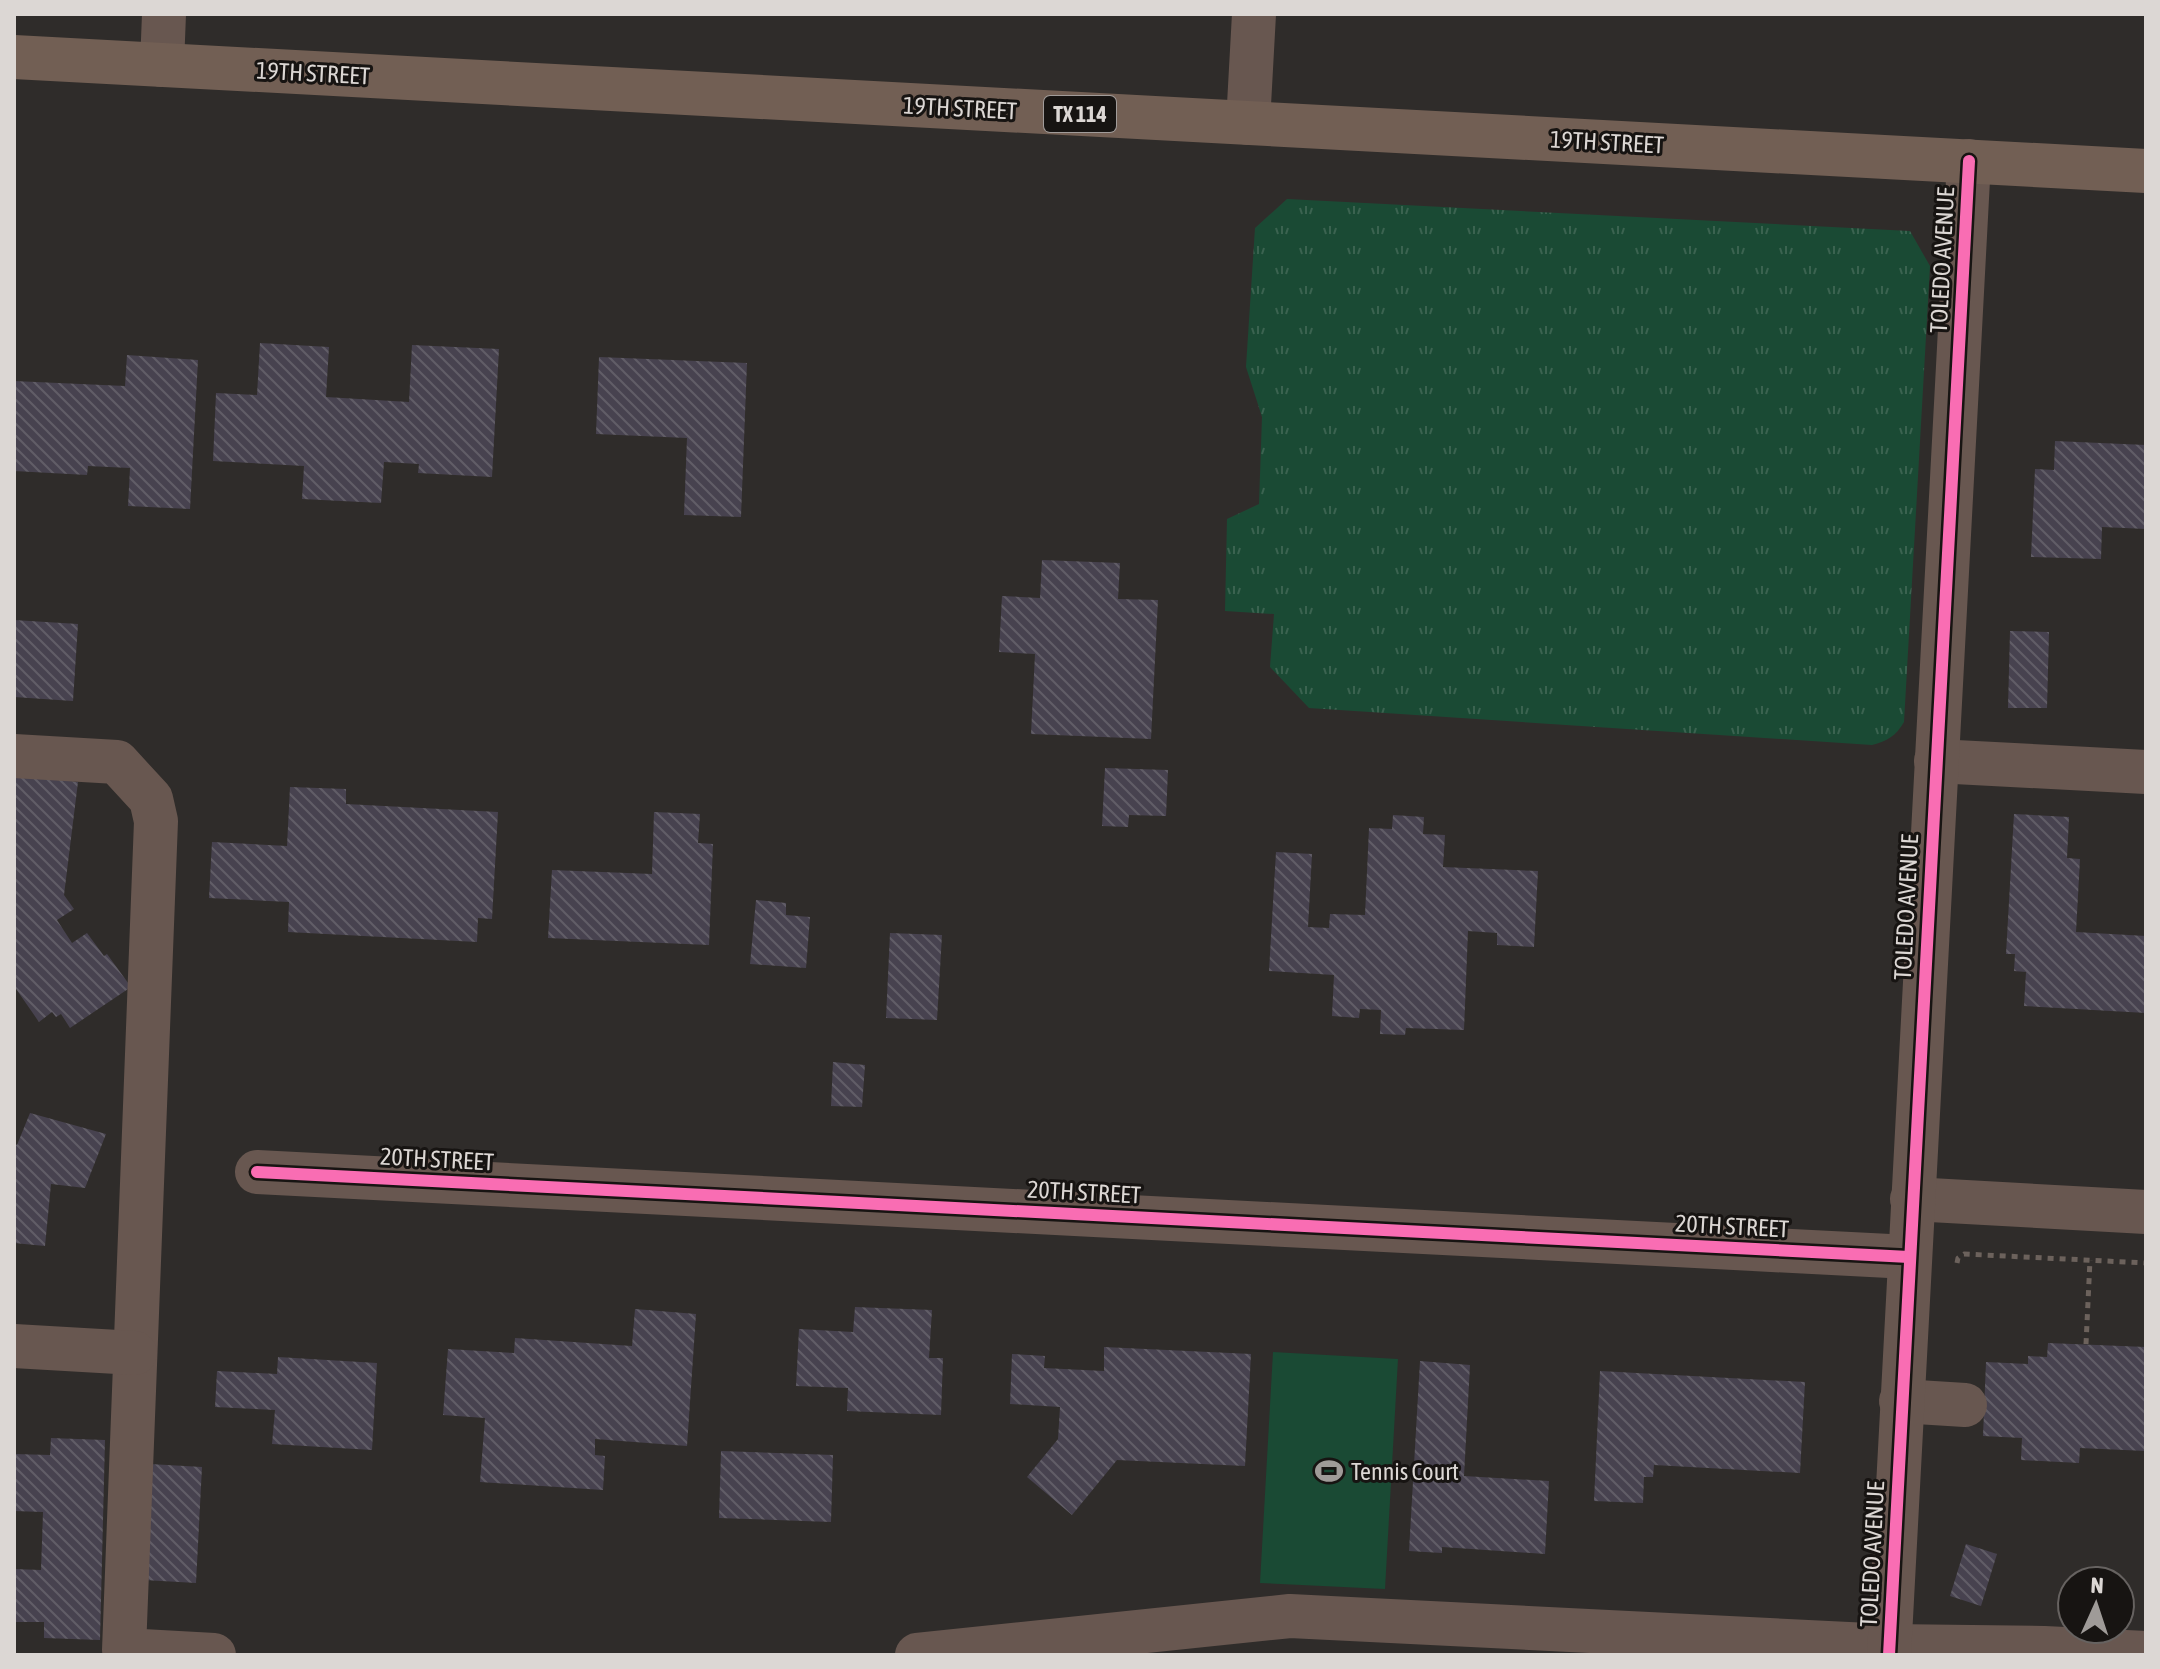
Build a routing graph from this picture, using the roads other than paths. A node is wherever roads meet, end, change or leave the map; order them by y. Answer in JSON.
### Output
{"nodes":[{"id":1,"x":164,"y":14,"type":"edge"},
{"id":2,"x":1254,"y":14,"type":"edge"},
{"id":3,"x":14,"y":57,"type":"edge"},
{"id":4,"x":162,"y":65,"type":"junction"},
{"id":5,"x":1248,"y":123,"type":"junction"},
{"id":6,"x":1969,"y":161,"type":"junction"},
{"id":7,"x":2146,"y":171,"type":"edge"},
{"id":8,"x":14,"y":756,"type":"edge"},
{"id":9,"x":1936,"y":761,"type":"junction"},
{"id":10,"x":2146,"y":772,"type":"edge"},
{"id":11,"x":257,"y":1172,"type":"dead end"},
{"id":12,"x":1912,"y":1199,"type":"junction"},
{"id":13,"x":2146,"y":1212,"type":"edge"},
{"id":14,"x":1909,"y":1257,"type":"junction"},
{"id":15,"x":14,"y":1346,"type":"edge"},
{"id":16,"x":135,"y":1353,"type":"junction"},
{"id":17,"x":1901,"y":1401,"type":"junction"},
{"id":18,"x":1965,"y":1405,"type":"dead end"},
{"id":19,"x":1889,"y":1651,"type":"edge"},
{"id":20,"x":2146,"y":1653,"type":"edge"},
{"id":21,"x":214,"y":1655,"type":"edge"},
{"id":22,"x":917,"y":1655,"type":"edge"}],
"edges":[{"from":1,"to":4,"type":"street"},
{"from":2,"to":5,"type":"street"},
{"from":3,"to":4,"type":"main road","name":"19TH STREET","number":"TX 114"},
{"from":4,"to":5,"type":"main road","name":"19TH STREET","number":"TX 114"},
{"from":5,"to":6,"type":"main road","name":"19TH STREET","number":"TX 114"},
{"from":6,"to":7,"type":"main road","name":"19TH STREET","number":"TX 114"},
{"from":6,"to":9,"type":"street","name":"TOLEDO AVENUE"},
{"from":8,"to":16,"type":"street"},
{"from":9,"to":10,"type":"street"},
{"from":9,"to":12,"type":"street","name":"TOLEDO AVENUE"},
{"from":11,"to":14,"type":"street","name":"20TH STREET"},
{"from":12,"to":13,"type":"street"},
{"from":12,"to":14,"type":"street","name":"TOLEDO AVENUE"},
{"from":14,"to":17,"type":"street","name":"TOLEDO AVENUE"},
{"from":15,"to":16,"type":"street"},
{"from":16,"to":21,"type":"street"},
{"from":17,"to":18,"type":"street"},
{"from":17,"to":19,"type":"street","name":"TOLEDO AVENUE"},
{"from":19,"to":20,"type":"street"},
{"from":19,"to":22,"type":"street"}]}
